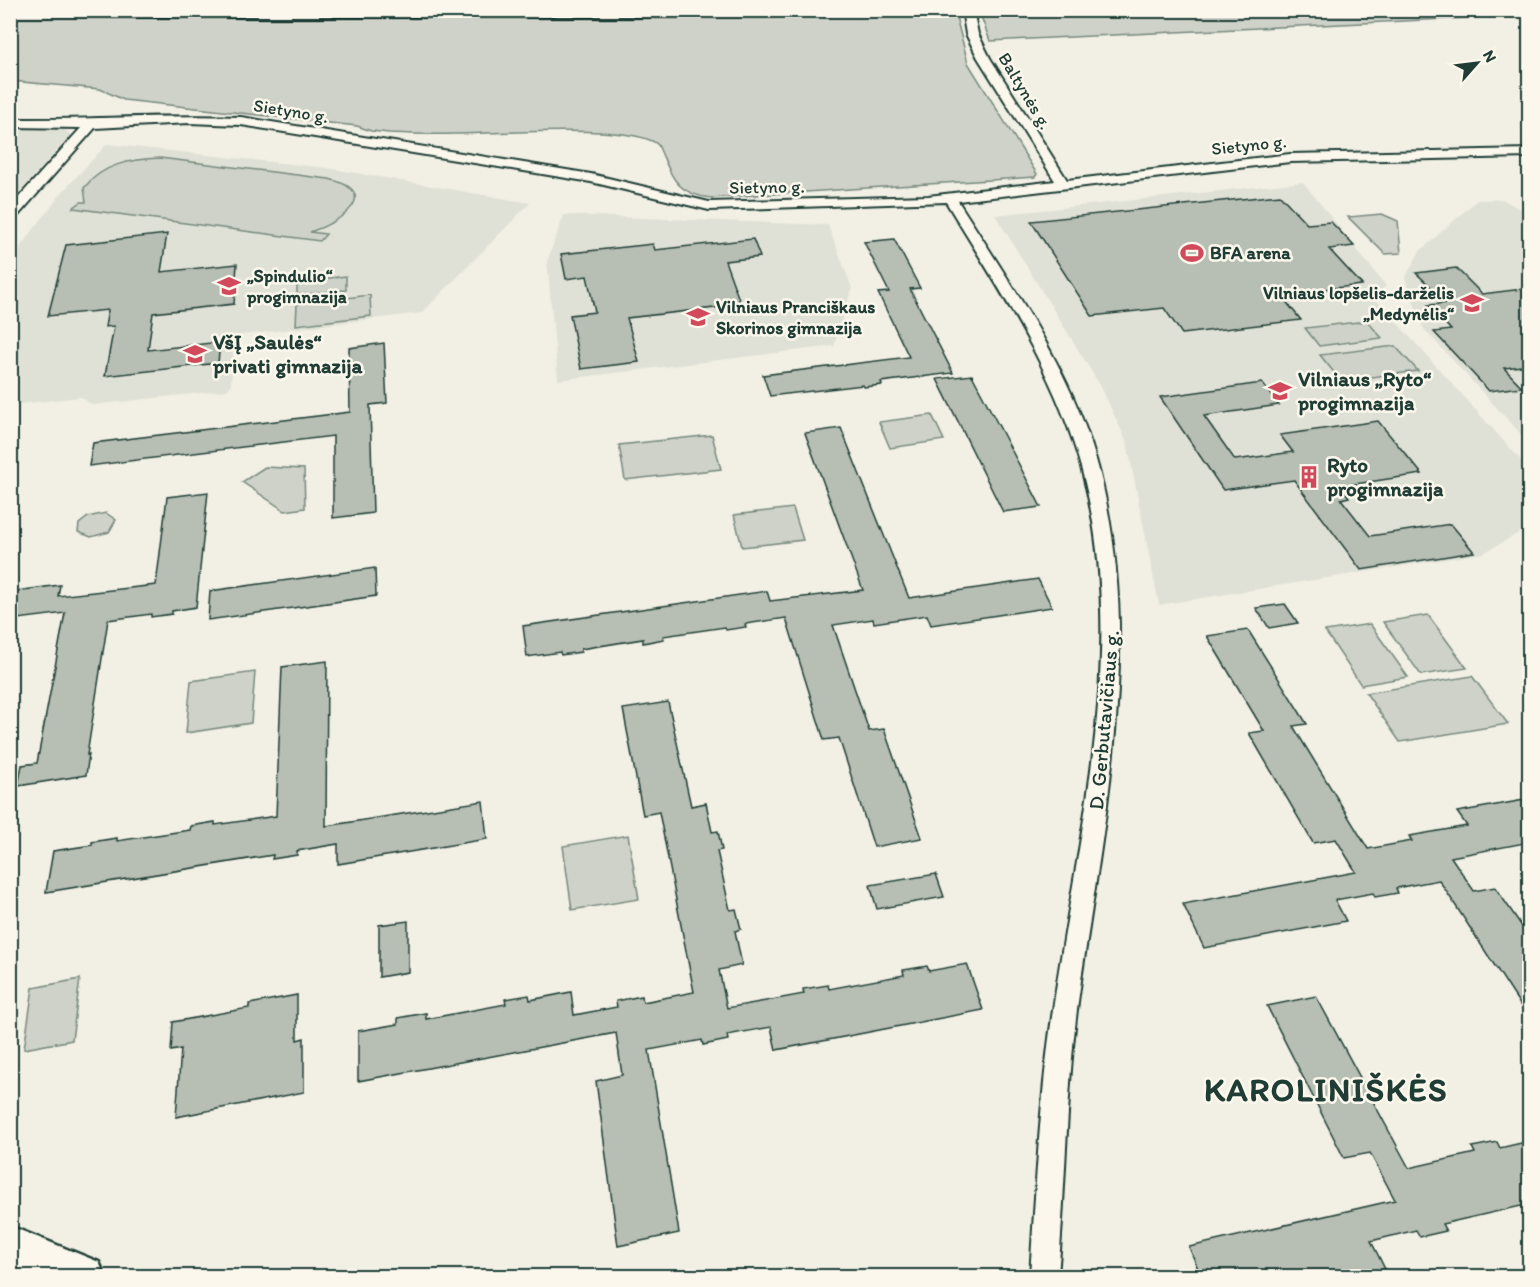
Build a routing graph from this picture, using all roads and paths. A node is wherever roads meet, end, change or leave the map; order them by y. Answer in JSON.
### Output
{"nodes":[{"id":1,"x":112,"y":10,"type":"edge"},
{"id":2,"x":684,"y":10,"type":"edge"},
{"id":3,"x":968,"y":17,"type":"edge"},
{"id":4,"x":10,"y":123,"type":"edge"},
{"id":5,"x":90,"y":124,"type":"junction"},
{"id":6,"x":1530,"y":153,"type":"edge"},
{"id":7,"x":1063,"y":184,"type":"junction"},
{"id":8,"x":950,"y":198,"type":"junction"},
{"id":9,"x":10,"y":216,"type":"edge"},
{"id":10,"x":10,"y":1245,"type":"edge"},
{"id":11,"x":85,"y":1276,"type":"edge"},
{"id":12,"x":1044,"y":1276,"type":"edge"}],
"edges":[{"from":1,"to":2,"type":"highway"},
{"from":3,"to":7,"type":"street","name":"Baltynės g."},
{"from":4,"to":5,"type":"street","name":"Sietyno g."},
{"from":5,"to":8,"type":"street","name":"Sietyno g."},
{"from":5,"to":9,"type":"street"},
{"from":6,"to":7,"type":"street","name":"Sietyno g."},
{"from":7,"to":8,"type":"street","name":"Sietyno g."},
{"from":8,"to":12,"type":"street","name":"D. Gerbutavičiaus g."},
{"from":10,"to":11,"type":"main road"}]}
